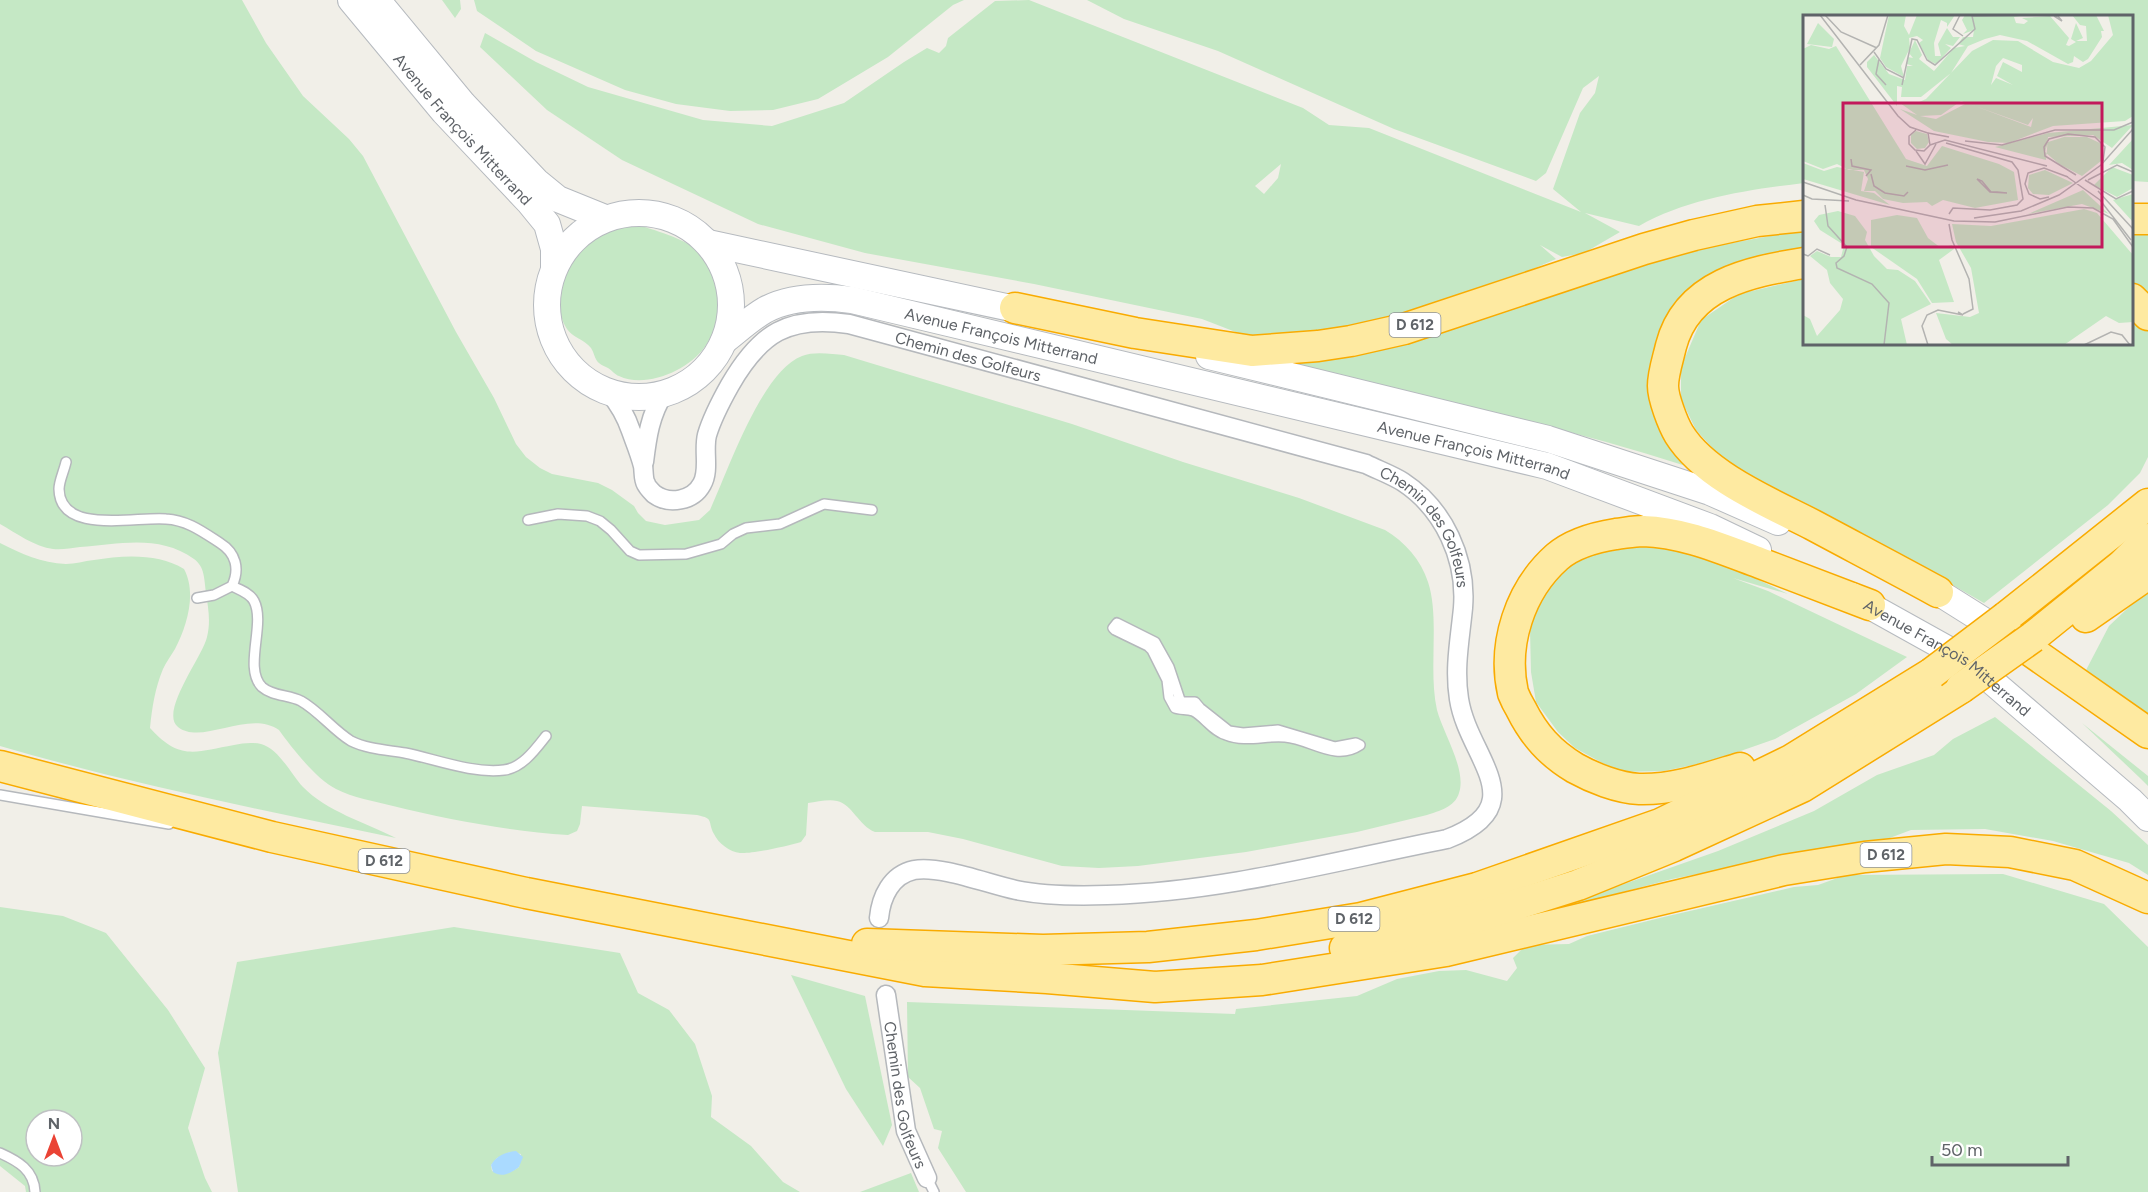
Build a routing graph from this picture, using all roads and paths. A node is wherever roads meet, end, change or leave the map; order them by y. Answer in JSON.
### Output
{"nodes":[{"id":1,"x":351,"y":0,"type":"edge"},
{"id":2,"x":377,"y":0,"type":"edge"},
{"id":3,"x":1803,"y":216,"type":"edge"},
{"id":4,"x":605,"y":218,"type":"junction"},
{"id":5,"x":708,"y":243,"type":"junction"},
{"id":6,"x":1803,"y":263,"type":"edge"},
{"id":7,"x":554,"y":268,"type":"junction"},
{"id":8,"x":2133,"y":300,"type":"edge"},
{"id":9,"x":1015,"y":308,"type":"junction"},
{"id":10,"x":2148,"y":315,"type":"edge"},
{"id":11,"x":724,"y":341,"type":"junction"},
{"id":12,"x":609,"y":392,"type":"junction"},
{"id":13,"x":664,"y":393,"type":"junction"},
{"id":14,"x":66,"y":462,"type":"dead end"},
{"id":15,"x":643,"y":467,"type":"junction"},
{"id":16,"x":2148,"y":481,"type":"edge"},
{"id":17,"x":2148,"y":504,"type":"edge"},
{"id":18,"x":872,"y":510,"type":"dead end"},
{"id":19,"x":528,"y":520,"type":"dead end"},
{"id":20,"x":2148,"y":539,"type":"edge"},
{"id":21,"x":2148,"y":574,"type":"edge"},
{"id":22,"x":232,"y":586,"type":"junction"},
{"id":23,"x":1938,"y":591,"type":"junction"},
{"id":24,"x":197,"y":598,"type":"dead end"},
{"id":25,"x":1870,"y":605,"type":"junction"},
{"id":26,"x":2017,"y":622,"type":"junction"},
{"id":27,"x":1117,"y":623,"type":"joint"},
{"id":28,"x":1893,"y":698,"type":"junction"},
{"id":29,"x":2148,"y":732,"type":"edge"},
{"id":30,"x":546,"y":736,"type":"dead end"},
{"id":31,"x":2148,"y":750,"type":"edge"},
{"id":32,"x":0,"y":766,"type":"edge"},
{"id":33,"x":0,"y":795,"type":"edge"},
{"id":34,"x":2148,"y":818,"type":"edge"},
{"id":35,"x":181,"y":826,"type":"dead end"},
{"id":36,"x":193,"y":827,"type":"dead end"},
{"id":37,"x":272,"y":837,"type":"junction"},
{"id":38,"x":2148,"y":898,"type":"edge"},
{"id":39,"x":879,"y":918,"type":"dead end"},
{"id":40,"x":771,"y":940,"type":"junction"},
{"id":41,"x":1047,"y":978,"type":"junction"},
{"id":42,"x":886,"y":995,"type":"dead end"},
{"id":43,"x":0,"y":1153,"type":"edge"},
{"id":44,"x":931,"y":1185,"type":"edge"},
{"id":45,"x":35,"y":1192,"type":"edge"}],
"edges":[{"from":1,"to":7,"type":"main road","name":"Avenue François Mitterrand"},
{"from":2,"to":4,"type":"main road","name":"Avenue François Mitterrand"},
{"from":3,"to":9,"type":"highway","number":"D 612"},
{"from":4,"to":5,"type":"main road"},
{"from":4,"to":7,"type":"main road"},
{"from":5,"to":9,"type":"main road","name":"Avenue François Mitterrand"},
{"from":5,"to":11,"type":"main road"},
{"from":6,"to":23,"type":"highway"},
{"from":7,"to":12,"type":"main road"},
{"from":8,"to":10,"type":"highway"},
{"from":9,"to":23,"type":"main road","name":"Avenue François Mitterrand"},
{"from":11,"to":13,"type":"main road"},
{"from":11,"to":25,"type":"main road","name":"Avenue François Mitterrand"},
{"from":12,"to":13,"type":"main road"},
{"from":12,"to":15,"type":"street","name":"Chemin des Golfeurs"},
{"from":13,"to":15,"type":"street","name":"Chemin des Golfeurs"},
{"from":14,"to":22,"type":"lane"},
{"from":15,"to":39,"type":"street","name":"Chemin des Golfeurs"},
{"from":16,"to":26,"type":"highway","number":"D 612"},
{"from":17,"to":26,"type":"highway","number":"D 612"},
{"from":18,"to":19,"type":"lane"},
{"from":20,"to":26,"type":"highway","number":"D 612"},
{"from":21,"to":26,"type":"highway","number":"D 612"},
{"from":22,"to":24,"type":"lane"},
{"from":22,"to":30,"type":"lane"},
{"from":23,"to":26,"type":"main road","name":"Avenue François Mitterrand"},
{"from":25,"to":28,"type":"highway","number":"D 612"},
{"from":25,"to":34,"type":"main road","name":"Avenue François Mitterrand"},
{"from":26,"to":28,"type":"highway","number":"D 612","bridge":true},
{"from":26,"to":29,"type":"highway"},
{"from":26,"to":31,"type":"main road","name":"Avenue François Mitterrand"},
{"from":26,"to":41,"type":"highway","number":"D 612","bridge":true},
{"from":27,"to":27,"type":"lane"},
{"from":28,"to":40,"type":"highway","number":"D 612"},
{"from":32,"to":37,"type":"highway","number":"D 612"},
{"from":33,"to":35,"type":"lane"},
{"from":36,"to":37,"type":"lane"},
{"from":37,"to":40,"type":"highway","number":"D 612"},
{"from":38,"to":41,"type":"highway","number":"D 612"},
{"from":40,"to":41,"type":"highway","number":"D 612"},
{"from":42,"to":44,"type":"street","name":"Chemin des Golfeurs"},
{"from":43,"to":45,"type":"lane"}]}
